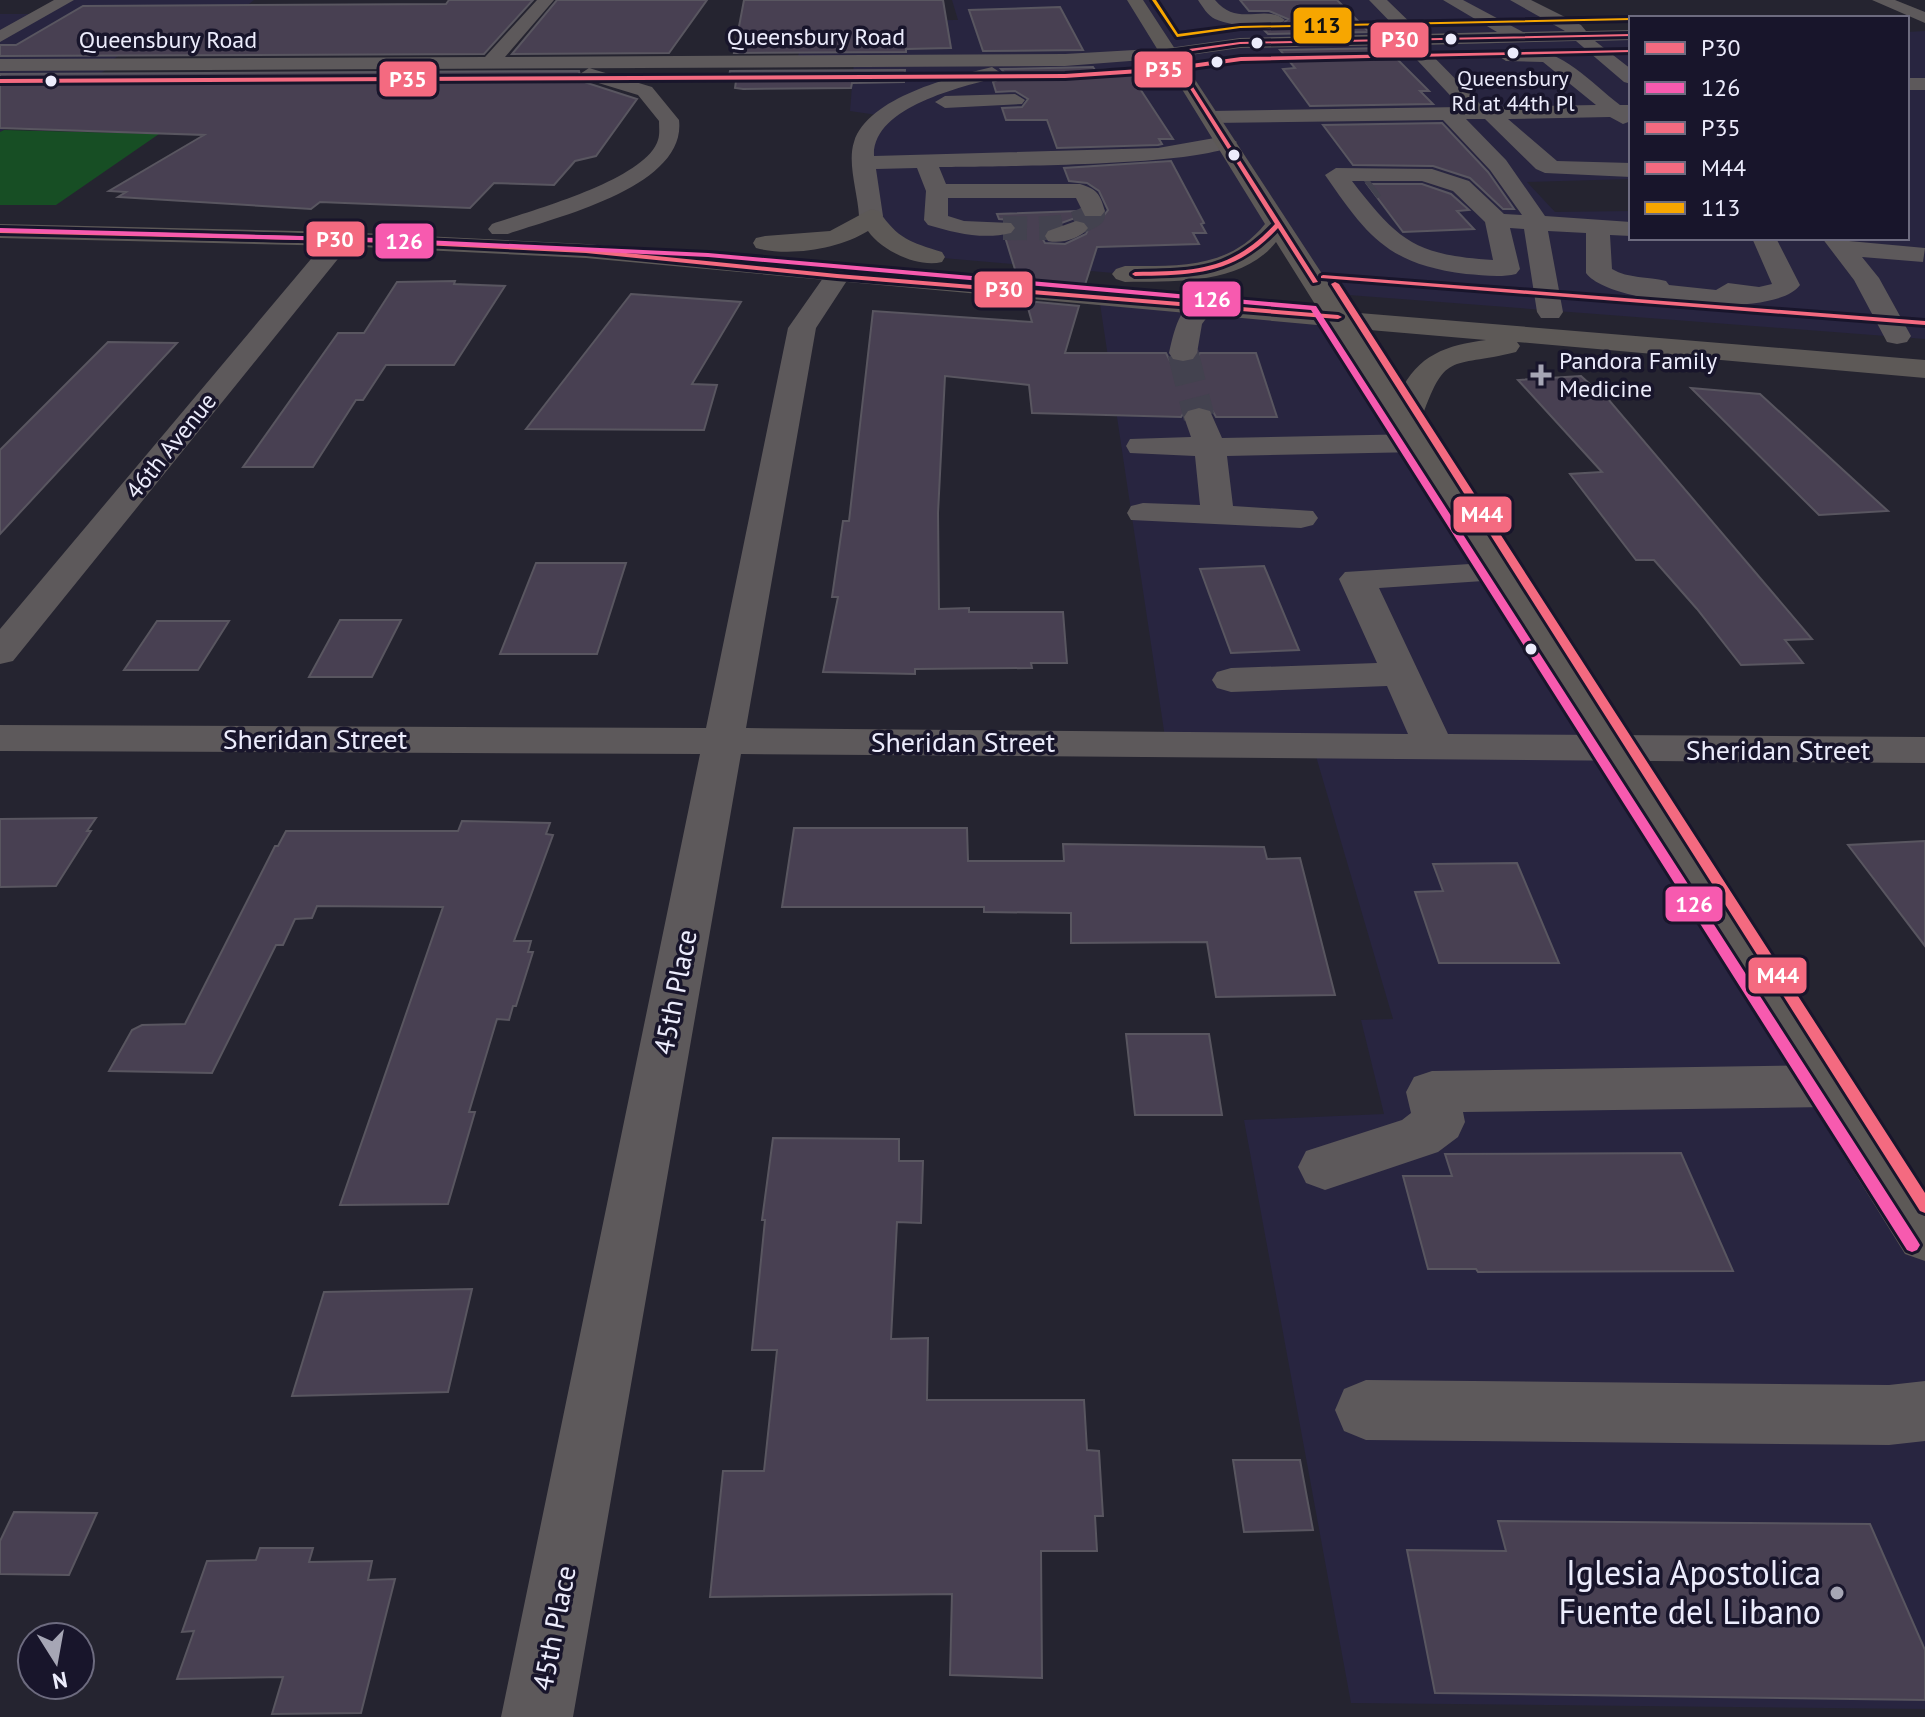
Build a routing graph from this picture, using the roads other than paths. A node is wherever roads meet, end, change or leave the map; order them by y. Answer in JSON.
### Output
{"nodes":[{"id":1,"x":66,"y":0,"type":"edge"},
{"id":2,"x":546,"y":0,"type":"edge"},
{"id":3,"x":1135,"y":0,"type":"edge"},
{"id":4,"x":1206,"y":0,"type":"edge"},
{"id":5,"x":1377,"y":0,"type":"edge"},
{"id":6,"x":1451,"y":0,"type":"edge"},
{"id":7,"x":1518,"y":0,"type":"edge"},
{"id":8,"x":1880,"y":0,"type":"edge"},
{"id":9,"x":1925,"y":18,"type":"edge"},
{"id":10,"x":1629,"y":35,"type":"edge"},
{"id":11,"x":1580,"y":36,"type":"junction"},
{"id":12,"x":0,"y":37,"type":"edge"},
{"id":13,"x":1520,"y":37,"type":"junction"},
{"id":14,"x":889,"y":40,"type":"dead end"},
{"id":15,"x":1379,"y":40,"type":"junction"},
{"id":16,"x":1416,"y":45,"type":"junction"},
{"id":17,"x":1169,"y":53,"type":"junction"},
{"id":18,"x":888,"y":60,"type":"junction"},
{"id":19,"x":1065,"y":60,"type":"junction"},
{"id":20,"x":492,"y":61,"type":"junction"},
{"id":21,"x":0,"y":65,"type":"edge"},
{"id":22,"x":866,"y":70,"type":"dead end"},
{"id":23,"x":1629,"y":76,"type":"edge"},
{"id":24,"x":1031,"y":84,"type":"dead end"},
{"id":25,"x":935,"y":90,"type":"junction"},
{"id":26,"x":1015,"y":100,"type":"dead end"},
{"id":27,"x":905,"y":104,"type":"junction"},
{"id":28,"x":1623,"y":111,"type":"edge"},
{"id":29,"x":1449,"y":114,"type":"junction"},
{"id":30,"x":1485,"y":114,"type":"junction"},
{"id":31,"x":1210,"y":117,"type":"junction"},
{"id":32,"x":898,"y":134,"type":"dead end"},
{"id":33,"x":868,"y":135,"type":"junction"},
{"id":34,"x":1226,"y":142,"type":"junction"},
{"id":35,"x":925,"y":162,"type":"junction"},
{"id":36,"x":866,"y":163,"type":"junction"},
{"id":37,"x":1629,"y":170,"type":"edge"},
{"id":38,"x":937,"y":191,"type":"junction"},
{"id":39,"x":0,"y":214,"type":"edge"},
{"id":40,"x":871,"y":216,"type":"junction"},
{"id":41,"x":1079,"y":218,"type":"dead end"},
{"id":42,"x":1496,"y":220,"type":"junction"},
{"id":43,"x":1278,"y":224,"type":"junction"},
{"id":44,"x":1536,"y":224,"type":"junction"},
{"id":45,"x":1598,"y":228,"type":"junction"},
{"id":46,"x":500,"y":229,"type":"junction"},
{"id":47,"x":1003,"y":229,"type":"tunnel mouth"},
{"id":48,"x":1629,"y":229,"type":"edge"},
{"id":49,"x":1909,"y":230,"type":"edge"},
{"id":50,"x":0,"y":231,"type":"edge"},
{"id":51,"x":341,"y":239,"type":"junction"},
{"id":52,"x":1765,"y":240,"type":"edge"},
{"id":53,"x":765,"y":243,"type":"junction"},
{"id":54,"x":1839,"y":243,"type":"edge"},
{"id":55,"x":1394,"y":246,"type":"junction"},
{"id":56,"x":1924,"y":252,"type":"edge"},
{"id":57,"x":933,"y":257,"type":"junction"},
{"id":58,"x":1504,"y":257,"type":"junction"},
{"id":59,"x":1543,"y":271,"type":"junction"},
{"id":60,"x":1125,"y":274,"type":"junction"},
{"id":61,"x":837,"y":276,"type":"junction"},
{"id":62,"x":1631,"y":285,"type":"junction"},
{"id":63,"x":1671,"y":287,"type":"dead end"},
{"id":64,"x":1722,"y":290,"type":"dead end"},
{"id":65,"x":1322,"y":293,"type":"junction"},
{"id":66,"x":1757,"y":295,"type":"junction"},
{"id":67,"x":1203,"y":305,"type":"junction"},
{"id":68,"x":1550,"y":312,"type":"junction"},
{"id":69,"x":1338,"y":317,"type":"junction"},
{"id":70,"x":1897,"y":336,"type":"junction"},
{"id":71,"x":1925,"y":339,"type":"edge"},
{"id":72,"x":1630,"y":344,"type":"junction"},
{"id":73,"x":1183,"y":353,"type":"tunnel mouth"},
{"id":74,"x":1925,"y":369,"type":"edge"},
{"id":75,"x":1199,"y":417,"type":"tunnel mouth"},
{"id":76,"x":1413,"y":433,"type":"junction"},
{"id":77,"x":1141,"y":446,"type":"dead end"},
{"id":78,"x":1210,"y":447,"type":"junction"},
{"id":79,"x":1143,"y":513,"type":"dead end"},
{"id":80,"x":1218,"y":515,"type":"junction"},
{"id":81,"x":1301,"y":518,"type":"dead end"},
{"id":82,"x":1501,"y":572,"type":"junction"},
{"id":83,"x":0,"y":653,"type":"edge"},
{"id":84,"x":1402,"y":674,"type":"junction"},
{"id":85,"x":1231,"y":680,"type":"dead end"},
{"id":86,"x":0,"y":738,"type":"edge"},
{"id":87,"x":722,"y":741,"type":"junction"},
{"id":88,"x":1434,"y":748,"type":"junction"},
{"id":89,"x":1614,"y":750,"type":"junction"},
{"id":90,"x":1925,"y":750,"type":"edge"},
{"id":91,"x":1826,"y":1086,"type":"junction"},
{"id":92,"x":1325,"y":1167,"type":"dead end"},
{"id":93,"x":1925,"y":1236,"type":"edge"},
{"id":94,"x":1366,"y":1410,"type":"dead end"},
{"id":95,"x":1925,"y":1411,"type":"edge"},
{"id":96,"x":537,"y":1717,"type":"edge"}],
"edges":[{"from":1,"to":12,"type":"street"},
{"from":2,"to":20,"type":"street"},
{"from":3,"to":17,"type":"main road"},
{"from":4,"to":15,"type":"street"},
{"from":5,"to":16,"type":"street"},
{"from":6,"to":13,"type":"street"},
{"from":7,"to":11,"type":"street"},
{"from":8,"to":9,"type":"street"},
{"from":10,"to":11,"type":"street","name":"Queensbury Road"},
{"from":11,"to":13,"type":"street","name":"Queensbury Road"},
{"from":11,"to":23,"type":"street"},
{"from":13,"to":16,"type":"street","name":"Queensbury Road"},
{"from":14,"to":18,"type":"street"},
{"from":15,"to":16,"type":"street","name":"Queensbury Road"},
{"from":15,"to":17,"type":"street","name":"Queensbury Road"},
{"from":16,"to":28,"type":"street"},
{"from":16,"to":30,"type":"street"},
{"from":17,"to":19,"type":"street","name":"Queensbury Road"},
{"from":17,"to":31,"type":"main road"},
{"from":18,"to":19,"type":"street","name":"Queensbury Road"},
{"from":18,"to":20,"type":"street","name":"Queensbury Road"},
{"from":19,"to":25,"type":"street"},
{"from":20,"to":21,"type":"street","name":"Queensbury Road"},
{"from":20,"to":46,"type":"street"},
{"from":22,"to":25,"type":"street"},
{"from":24,"to":25,"type":"street"},
{"from":25,"to":27,"type":"street"},
{"from":26,"to":27,"type":"street"},
{"from":27,"to":33,"type":"street"},
{"from":28,"to":30,"type":"street"},
{"from":29,"to":30,"type":"street"},
{"from":29,"to":31,"type":"street"},
{"from":29,"to":44,"type":"street"},
{"from":30,"to":37,"type":"street"},
{"from":31,"to":34,"type":"main road"},
{"from":32,"to":33,"type":"street"},
{"from":33,"to":36,"type":"street"},
{"from":34,"to":35,"type":"street"},
{"from":34,"to":43,"type":"main road"},
{"from":35,"to":36,"type":"street"},
{"from":35,"to":38,"type":"street"},
{"from":36,"to":40,"type":"street"},
{"from":38,"to":41,"type":"street"},
{"from":38,"to":47,"type":"street"},
{"from":39,"to":46,"type":"main road"},
{"from":40,"to":53,"type":"main road"},
{"from":40,"to":57,"type":"main road"},
{"from":42,"to":44,"type":"street"},
{"from":42,"to":55,"type":"street"},
{"from":42,"to":58,"type":"street"},
{"from":43,"to":60,"type":"main road"},
{"from":43,"to":65,"type":"main road"},
{"from":44,"to":45,"type":"street"},
{"from":44,"to":59,"type":"street"},
{"from":45,"to":48,"type":"street"},
{"from":45,"to":62,"type":"street"},
{"from":46,"to":53,"type":"main road"},
{"from":49,"to":56,"type":"street"},
{"from":50,"to":51,"type":"main road"},
{"from":51,"to":61,"type":"main road"},
{"from":51,"to":83,"type":"street","name":"46th Avenue"},
{"from":52,"to":66,"type":"street"},
{"from":53,"to":57,"type":"main road"},
{"from":54,"to":56,"type":"street"},
{"from":54,"to":70,"type":"street"},
{"from":55,"to":58,"type":"street"},
{"from":55,"to":58,"type":"street"},
{"from":57,"to":60,"type":"main road"},
{"from":58,"to":59,"type":"street"},
{"from":59,"to":68,"type":"street"},
{"from":60,"to":65,"type":"main road"},
{"from":61,"to":67,"type":"main road"},
{"from":61,"to":87,"type":"street","name":"45th Place"},
{"from":62,"to":63,"type":"street"},
{"from":62,"to":66,"type":"street"},
{"from":64,"to":66,"type":"street"},
{"from":65,"to":68,"type":"main road"},
{"from":65,"to":69,"type":"main road"},
{"from":67,"to":69,"type":"main road"},
{"from":67,"to":73,"type":"street"},
{"from":68,"to":70,"type":"main road"},
{"from":69,"to":72,"type":"main road"},
{"from":69,"to":76,"type":"main road"},
{"from":70,"to":71,"type":"main road"},
{"from":72,"to":74,"type":"main road"},
{"from":72,"to":76,"type":"main road"},
{"from":75,"to":78,"type":"street"},
{"from":76,"to":78,"type":"street"},
{"from":76,"to":82,"type":"main road"},
{"from":77,"to":78,"type":"street"},
{"from":78,"to":80,"type":"street"},
{"from":79,"to":80,"type":"street"},
{"from":80,"to":81,"type":"street"},
{"from":82,"to":84,"type":"street"},
{"from":82,"to":89,"type":"main road"},
{"from":84,"to":85,"type":"street"},
{"from":84,"to":88,"type":"street"},
{"from":86,"to":87,"type":"street","name":"Sheridan Street"},
{"from":87,"to":88,"type":"street","name":"Sheridan Street"},
{"from":87,"to":96,"type":"street","name":"45th Place"},
{"from":88,"to":89,"type":"street","name":"Sheridan Street"},
{"from":89,"to":90,"type":"street","name":"Sheridan Street"},
{"from":89,"to":91,"type":"main road"},
{"from":91,"to":92,"type":"street"},
{"from":91,"to":93,"type":"main road"},
{"from":94,"to":95,"type":"street"}]}
